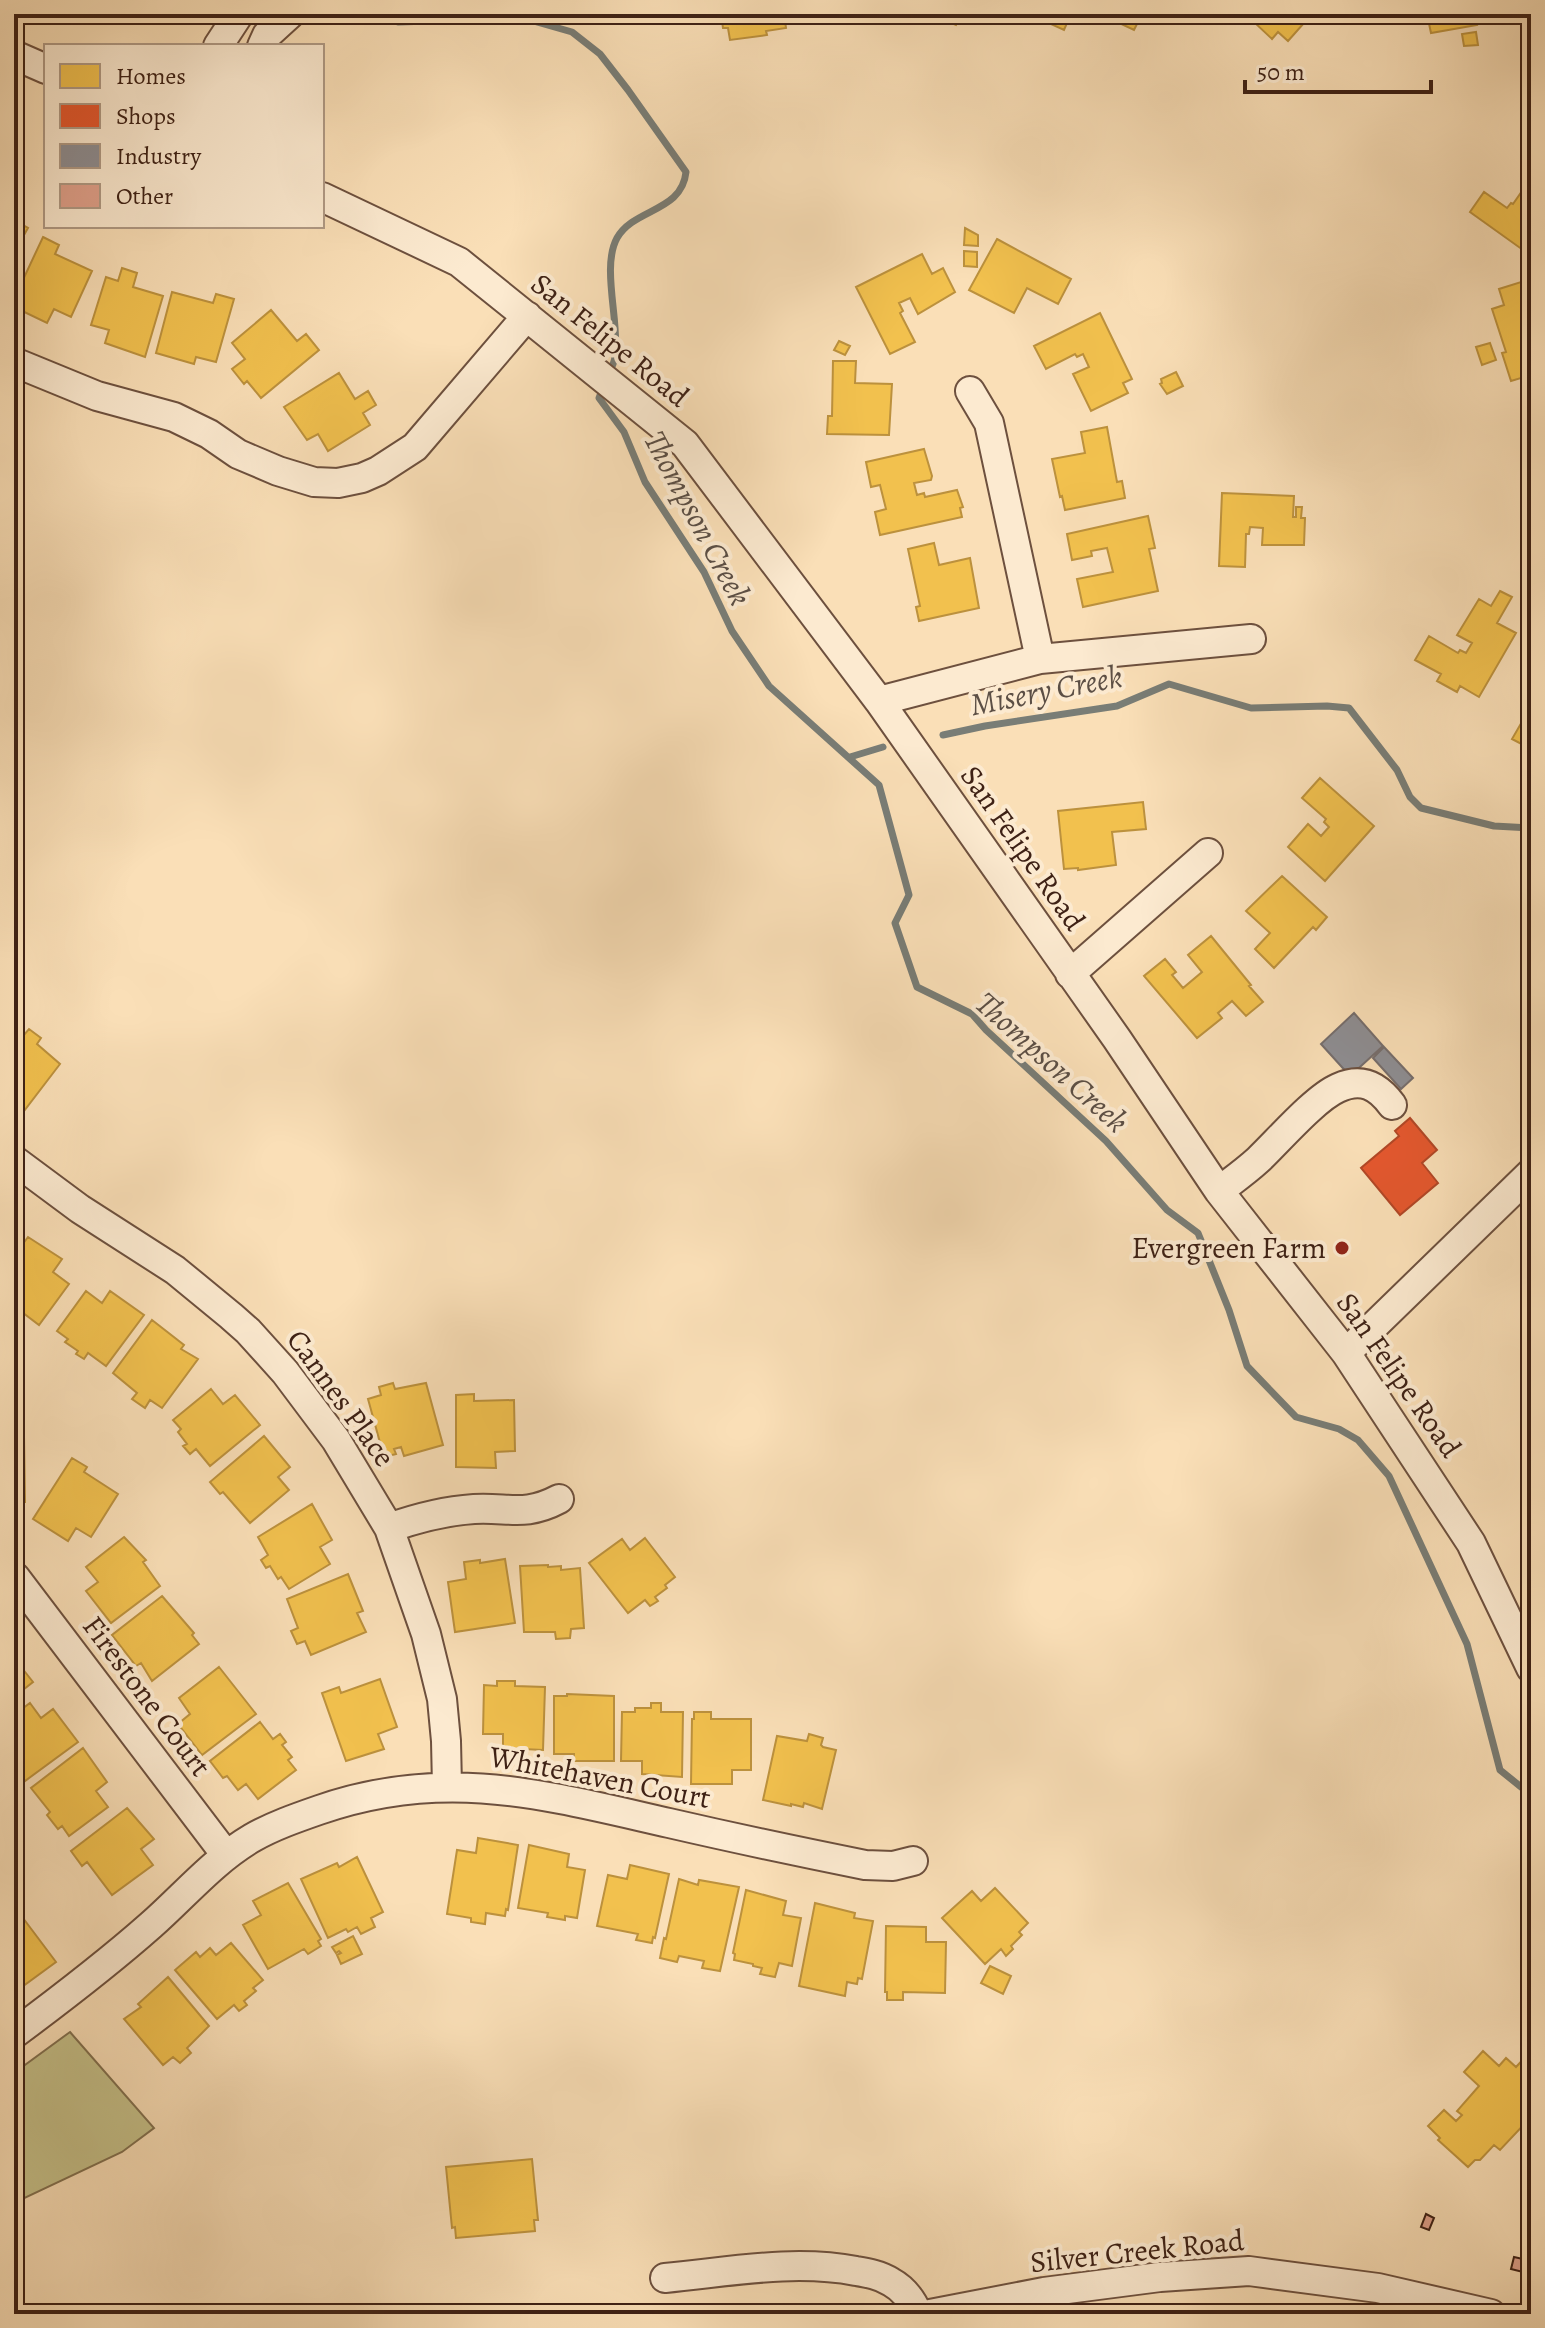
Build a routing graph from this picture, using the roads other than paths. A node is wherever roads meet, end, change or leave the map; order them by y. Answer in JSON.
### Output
{"nodes":[{"id":1,"x":239,"y":14,"type":"edge"},
{"id":2,"x":290,"y":14,"type":"edge"},
{"id":3,"x":219,"y":44,"type":"edge"},
{"id":4,"x":263,"y":44,"type":"edge"},
{"id":5,"x":14,"y":55,"type":"edge"},
{"id":6,"x":44,"y":68,"type":"edge"},
{"id":7,"x":324,"y":198,"type":"edge"},
{"id":8,"x":527,"y":316,"type":"junction"},
{"id":9,"x":14,"y":362,"type":"edge"},
{"id":10,"x":970,"y":391,"type":"dead end"},
{"id":11,"x":1251,"y":639,"type":"dead end"},
{"id":12,"x":1040,"y":659,"type":"junction"},
{"id":13,"x":879,"y":701,"type":"junction"},
{"id":14,"x":1208,"y":853,"type":"dead end"},
{"id":15,"x":1070,"y":974,"type":"junction"},
{"id":16,"x":1392,"y":1105,"type":"dead end"},
{"id":17,"x":14,"y":1160,"type":"edge"},
{"id":18,"x":1531,"y":1173,"type":"edge"},
{"id":19,"x":1219,"y":1191,"type":"junction"},
{"id":20,"x":1346,"y":1353,"type":"junction"},
{"id":21,"x":559,"y":1499,"type":"dead end"},
{"id":22,"x":389,"y":1528,"type":"junction"},
{"id":23,"x":15,"y":1577,"type":"edge"},
{"id":24,"x":1531,"y":1668,"type":"edge"},
{"id":25,"x":447,"y":1786,"type":"junction"},
{"id":26,"x":226,"y":1855,"type":"junction"},
{"id":27,"x":913,"y":1861,"type":"dead end"},
{"id":28,"x":14,"y":2034,"type":"edge"},
{"id":29,"x":665,"y":2278,"type":"dead end"},
{"id":30,"x":918,"y":2314,"type":"edge"},
{"id":31,"x":930,"y":2314,"type":"edge"},
{"id":32,"x":1491,"y":2314,"type":"edge"}],
"edges":[{"from":1,"to":3,"type":"street"},
{"from":2,"to":4,"type":"street"},
{"from":5,"to":6,"type":"street"},
{"from":7,"to":8,"type":"street","name":"San Felipe Road"},
{"from":8,"to":9,"type":"street"},
{"from":8,"to":13,"type":"street","name":"San Felipe Road"},
{"from":10,"to":12,"type":"street"},
{"from":11,"to":12,"type":"street"},
{"from":12,"to":13,"type":"street"},
{"from":13,"to":15,"type":"street","name":"San Felipe Road"},
{"from":14,"to":15,"type":"street"},
{"from":15,"to":19,"type":"street","name":"San Felipe Road"},
{"from":16,"to":19,"type":"street"},
{"from":17,"to":22,"type":"street","name":"Cannes Place"},
{"from":18,"to":20,"type":"street"},
{"from":19,"to":20,"type":"street","name":"San Felipe Road"},
{"from":20,"to":24,"type":"street","name":"San Felipe Road"},
{"from":21,"to":22,"type":"street"},
{"from":22,"to":25,"type":"street","name":"Cannes Place"},
{"from":23,"to":26,"type":"street","name":"Firestone Court"},
{"from":25,"to":26,"type":"street","name":"Whitehaven Court"},
{"from":25,"to":27,"type":"street","name":"Whitehaven Court"},
{"from":26,"to":28,"type":"street","name":"Whitehaven Court"},
{"from":29,"to":30,"type":"street"},
{"from":31,"to":32,"type":"street","name":"Silver Creek Road"}]}
